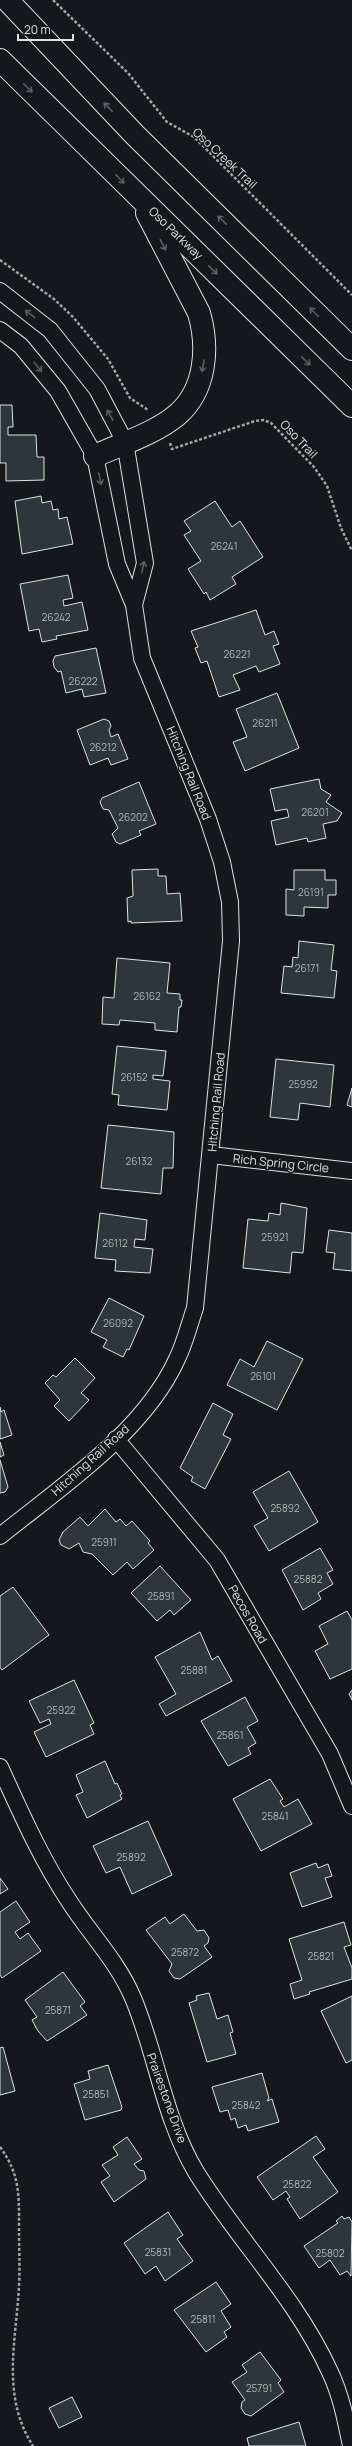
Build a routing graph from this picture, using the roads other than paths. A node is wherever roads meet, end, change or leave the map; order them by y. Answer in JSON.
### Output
{"nodes":[{"id":1,"x":7,"y":0,"type":"edge"},
{"id":2,"x":0,"y":60,"type":"edge"},
{"id":3,"x":140,"y":198,"type":"junction"},
{"id":4,"x":0,"y":291,"type":"edge"},
{"id":5,"x":0,"y":330,"type":"edge"},
{"id":6,"x":352,"y":349,"type":"edge"},
{"id":7,"x":352,"y":406,"type":"edge"},
{"id":8,"x":125,"y":442,"type":"junction"},
{"id":9,"x":95,"y":456,"type":"junction"},
{"id":10,"x":134,"y":605,"type":"junction"},
{"id":11,"x":211,"y":1155,"type":"junction"},
{"id":12,"x":352,"y":1171,"type":"edge"},
{"id":13,"x":116,"y":1440,"type":"junction"},
{"id":14,"x":0,"y":1536,"type":"edge"},
{"id":15,"x":0,"y":1767,"type":"edge"},
{"id":16,"x":352,"y":1806,"type":"edge"},
{"id":17,"x":351,"y":2446,"type":"edge"}],
"edges":[{"from":6,"to":1,"type":"main road","one_way":true},
{"from":2,"to":3,"type":"main road","name":"Oso Parkway","one_way":true},
{"from":3,"to":7,"type":"main road","name":"Oso Parkway","one_way":true},
{"from":3,"to":8,"type":"main road","one_way":true},
{"from":8,"to":4,"type":"street","name":"Hitching Rail Road","one_way":true},
{"from":5,"to":9,"type":"street","name":"Hitching Rail Road","one_way":true},
{"from":8,"to":9,"type":"main road"},
{"from":10,"to":8,"type":"street","name":"Hitching Rail Road","one_way":true},
{"from":9,"to":10,"type":"street","name":"Hitching Rail Road","one_way":true},
{"from":10,"to":11,"type":"street","name":"Hitching Rail Road"},
{"from":11,"to":12,"type":"street","name":"Rich Spring Circle"},
{"from":11,"to":13,"type":"street","name":"Hitching Rail Road"},
{"from":13,"to":14,"type":"street","name":"Hitching Rail Road"},
{"from":13,"to":16,"type":"street","name":"Pecos Road"},
{"from":15,"to":17,"type":"street","name":"Prairestone Drive"}]}
